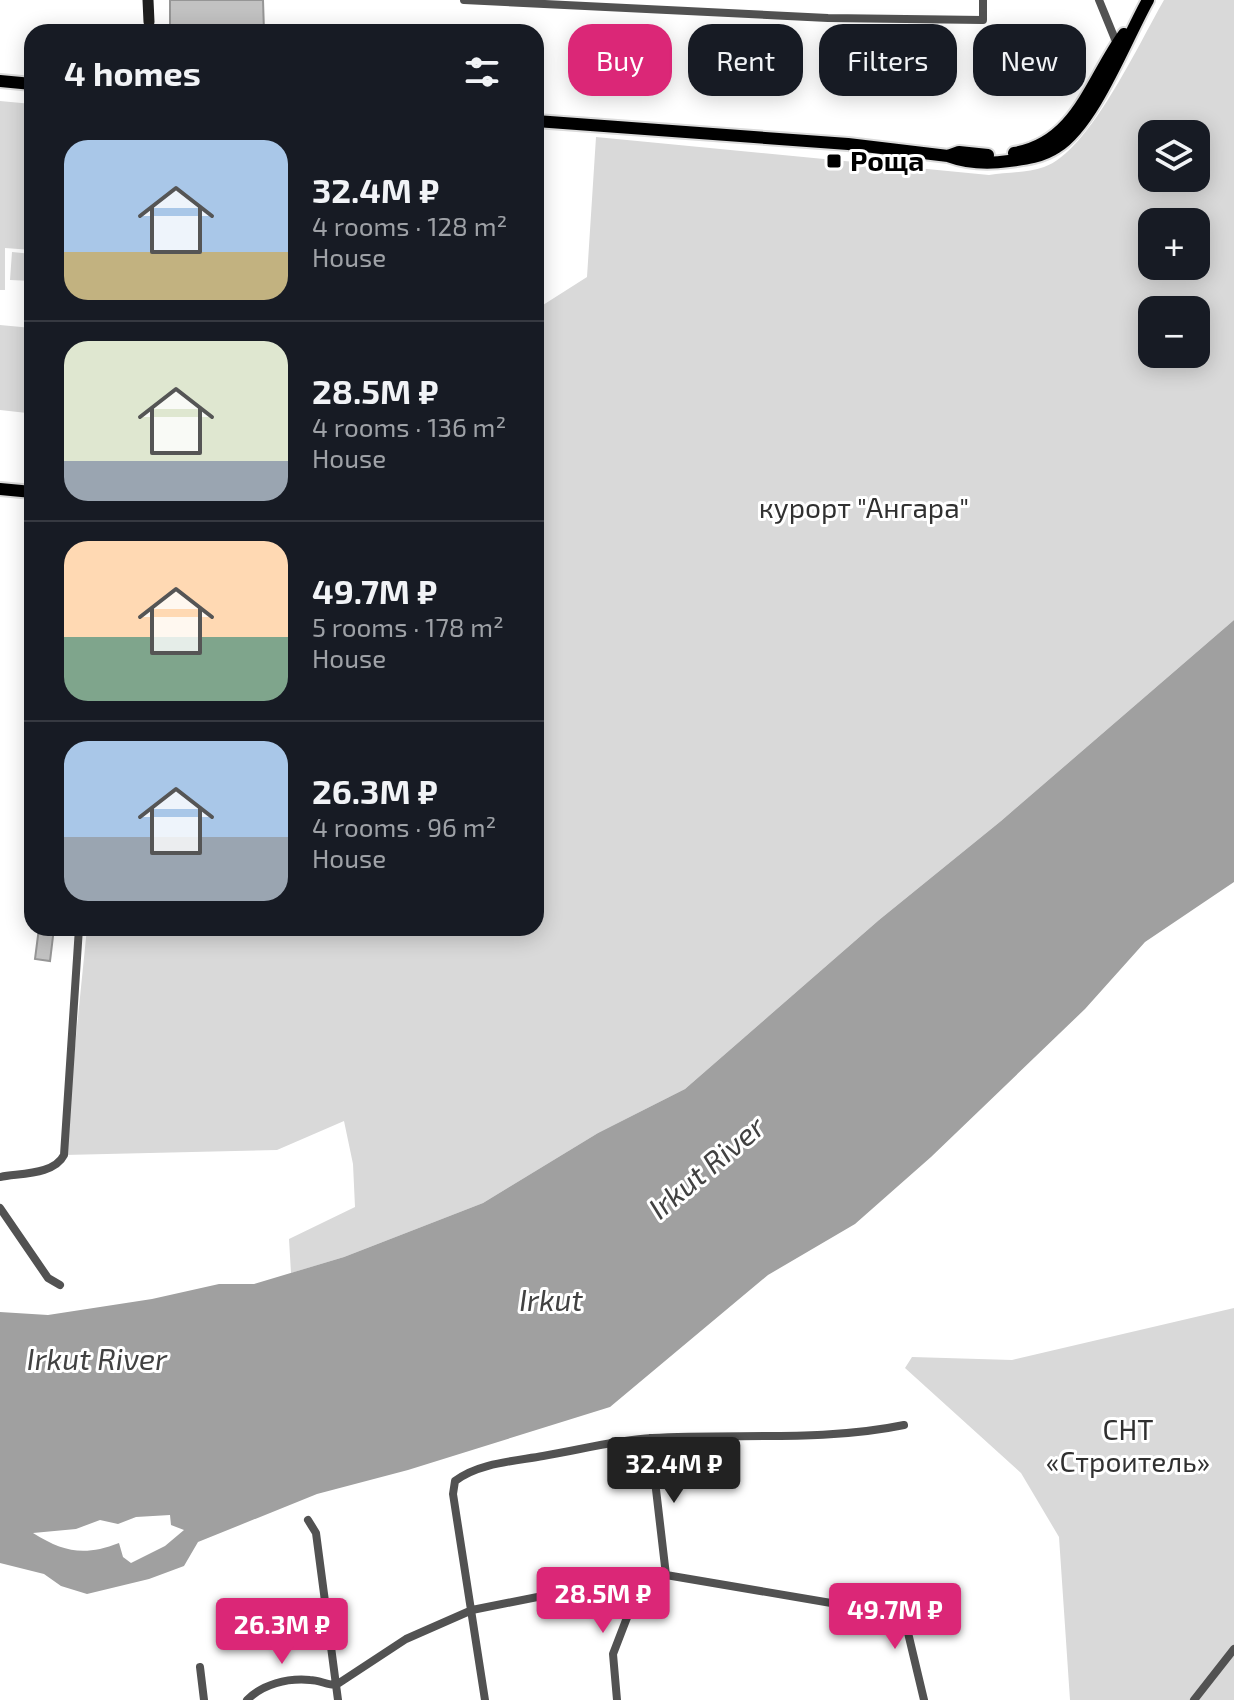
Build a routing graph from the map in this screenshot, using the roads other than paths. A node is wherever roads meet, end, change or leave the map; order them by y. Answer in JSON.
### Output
{"nodes":[{"id":1,"x":148,"y":0,"type":"edge"},
{"id":2,"x":464,"y":0,"type":"edge"},
{"id":3,"x":983,"y":0,"type":"edge"},
{"id":4,"x":1099,"y":0,"type":"edge"},
{"id":5,"x":1146,"y":4,"type":"edge"},
{"id":6,"x":149,"y":22,"type":"dead end"},
{"id":7,"x":1117,"y":44,"type":"junction"},
{"id":8,"x":0,"y":81,"type":"edge"},
{"id":9,"x":24,"y":83,"type":"edge"},
{"id":10,"x":544,"y":122,"type":"edge"},
{"id":11,"x":948,"y":156,"type":"junction"},
{"id":12,"x":0,"y":489,"type":"edge"},
{"id":13,"x":24,"y":491,"type":"edge"},
{"id":14,"x":78,"y":936,"type":"edge"},
{"id":15,"x":0,"y":1177,"type":"edge"},
{"id":16,"x":0,"y":1208,"type":"edge"},
{"id":17,"x":60,"y":1285,"type":"dead end"},
{"id":18,"x":904,"y":1425,"type":"dead end"},
{"id":19,"x":650,"y":1438,"type":"junction"},
{"id":20,"x":308,"y":1520,"type":"dead end"},
{"id":21,"x":666,"y":1575,"type":"junction"},
{"id":22,"x":643,"y":1576,"type":"junction"},
{"id":23,"x":472,"y":1610,"type":"junction"},
{"id":24,"x":1234,"y":1649,"type":"edge"},
{"id":25,"x":200,"y":1667,"type":"dead end"},
{"id":26,"x":336,"y":1685,"type":"junction"},
{"id":27,"x":204,"y":1700,"type":"edge"},
{"id":28,"x":247,"y":1700,"type":"edge"},
{"id":29,"x":338,"y":1700,"type":"edge"},
{"id":30,"x":485,"y":1700,"type":"edge"},
{"id":31,"x":617,"y":1700,"type":"edge"},
{"id":32,"x":924,"y":1700,"type":"edge"},
{"id":33,"x":1194,"y":1700,"type":"edge"}],
"edges":[{"from":1,"to":6,"type":"main road"},
{"from":2,"to":3,"type":"street"},
{"from":4,"to":7,"type":"street"},
{"from":5,"to":7,"type":"main road"},
{"from":5,"to":11,"type":"main road"},
{"from":7,"to":11,"type":"main road"},
{"from":8,"to":9,"type":"main road"},
{"from":10,"to":11,"type":"main road"},
{"from":12,"to":13,"type":"main road"},
{"from":14,"to":15,"type":"street"},
{"from":16,"to":17,"type":"street"},
{"from":18,"to":19,"type":"street"},
{"from":19,"to":21,"type":"street"},
{"from":19,"to":23,"type":"street"},
{"from":20,"to":26,"type":"street"},
{"from":21,"to":22,"type":"street"},
{"from":21,"to":32,"type":"street"},
{"from":22,"to":23,"type":"street"},
{"from":22,"to":31,"type":"street"},
{"from":23,"to":26,"type":"street"},
{"from":23,"to":30,"type":"street"},
{"from":24,"to":33,"type":"street"},
{"from":25,"to":27,"type":"street"},
{"from":26,"to":28,"type":"street"},
{"from":26,"to":29,"type":"street"}]}
